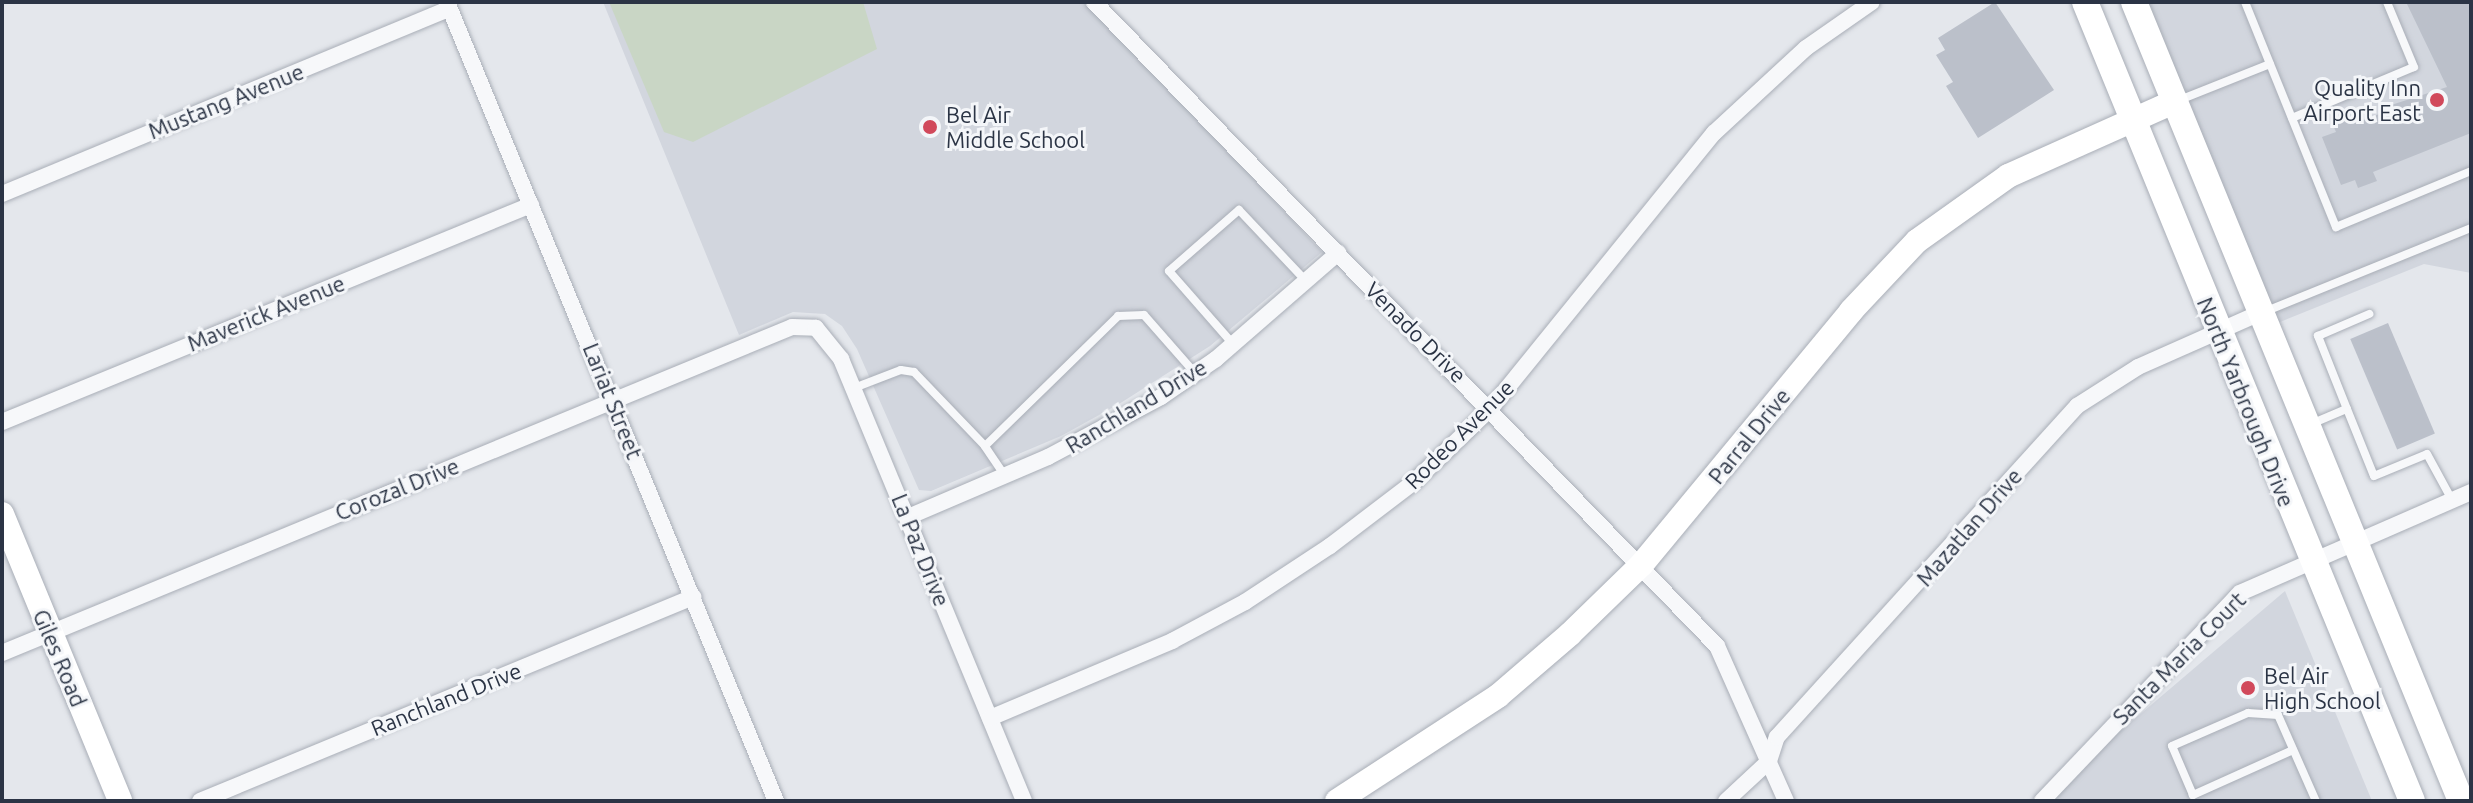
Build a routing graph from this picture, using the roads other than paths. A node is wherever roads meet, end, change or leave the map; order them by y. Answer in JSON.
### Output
{"nodes":[{"id":1,"x":1094,"y":2,"type":"edge"},
{"id":2,"x":1872,"y":2,"type":"edge"},
{"id":3,"x":2085,"y":2,"type":"edge"},
{"id":4,"x":2134,"y":2,"type":"edge"},
{"id":5,"x":2245,"y":2,"type":"edge"},
{"id":6,"x":2387,"y":2,"type":"edge"},
{"id":7,"x":448,"y":5,"type":"edge"},
{"id":8,"x":2270,"y":64,"type":"junction"},
{"id":9,"x":2176,"y":101,"type":"junction"},
{"id":10,"x":2292,"y":118,"type":"junction"},
{"id":11,"x":2133,"y":119,"type":"junction"},
{"id":12,"x":2471,"y":171,"type":"edge"},
{"id":13,"x":2,"y":194,"type":"edge"},
{"id":14,"x":531,"y":205,"type":"junction"},
{"id":15,"x":2471,"y":228,"type":"edge"},
{"id":16,"x":1338,"y":253,"type":"junction"},
{"id":17,"x":1306,"y":282,"type":"junction"},
{"id":18,"x":2260,"y":313,"type":"junction"},
{"id":19,"x":2369,"y":314,"type":"dead end"},
{"id":20,"x":792,"y":327,"type":"joint"},
{"id":21,"x":2217,"y":332,"type":"junction"},
{"id":22,"x":1233,"y":345,"type":"junction"},
{"id":23,"x":1195,"y":373,"type":"junction"},
{"id":24,"x":854,"y":388,"type":"junction"},
{"id":25,"x":613,"y":400,"type":"junction"},
{"id":26,"x":1491,"y":408,"type":"junction"},
{"id":27,"x":2347,"y":409,"type":"junction"},
{"id":28,"x":2,"y":422,"type":"edge"},
{"id":29,"x":2306,"y":426,"type":"junction"},
{"id":30,"x":985,"y":446,"type":"junction"},
{"id":31,"x":1005,"y":476,"type":"junction"},
{"id":32,"x":2471,"y":492,"type":"edge"},
{"id":33,"x":2452,"y":500,"type":"junction"},
{"id":34,"x":2,"y":514,"type":"edge"},
{"id":35,"x":908,"y":517,"type":"junction"},
{"id":36,"x":2354,"y":540,"type":"junction"},
{"id":37,"x":2310,"y":558,"type":"junction"},
{"id":38,"x":1642,"y":564,"type":"junction"},
{"id":39,"x":693,"y":597,"type":"junction"},
{"id":40,"x":49,"y":633,"type":"junction"},
{"id":41,"x":2,"y":653,"type":"edge"},
{"id":42,"x":990,"y":718,"type":"junction"},
{"id":43,"x":2293,"y":750,"type":"junction"},
{"id":44,"x":1769,"y":761,"type":"junction"},
{"id":45,"x":2457,"y":790,"type":"edge"},
{"id":46,"x":2407,"y":798,"type":"edge"},
{"id":47,"x":120,"y":801,"type":"edge"},
{"id":48,"x":200,"y":801,"type":"edge"},
{"id":49,"x":776,"y":801,"type":"edge"},
{"id":50,"x":1024,"y":801,"type":"edge"},
{"id":51,"x":1337,"y":801,"type":"edge"},
{"id":52,"x":1726,"y":801,"type":"edge"},
{"id":53,"x":1786,"y":801,"type":"edge"},
{"id":54,"x":2042,"y":801,"type":"edge"},
{"id":55,"x":2316,"y":801,"type":"edge"}],
"edges":[{"from":1,"to":16,"type":"street","name":"Venado Drive"},
{"from":2,"to":26,"type":"street","name":"Rodeo Avenue"},
{"from":3,"to":11,"type":"main road","name":"North Yarbrough Drive"},
{"from":4,"to":9,"type":"main road","name":"North Yarbrough Drive"},
{"from":5,"to":8,"type":"lane"},
{"from":6,"to":10,"type":"lane"},
{"from":7,"to":13,"type":"street","name":"Mustang Avenue"},
{"from":7,"to":14,"type":"street","name":"Lariat Street"},
{"from":8,"to":9,"type":"lane"},
{"from":8,"to":10,"type":"lane"},
{"from":9,"to":11,"type":"street","name":"Parral Drive"},
{"from":9,"to":18,"type":"main road","name":"North Yarbrough Drive"},
{"from":10,"to":12,"type":"lane"},
{"from":11,"to":21,"type":"main road","name":"North Yarbrough Drive"},
{"from":11,"to":38,"type":"street","name":"Parral Drive"},
{"from":14,"to":25,"type":"street","name":"Lariat Street"},
{"from":14,"to":28,"type":"street","name":"Maverick Avenue"},
{"from":15,"to":18,"type":"lane"},
{"from":16,"to":17,"type":"street","name":"Ranchland Drive"},
{"from":16,"to":26,"type":"street","name":"Venado Drive"},
{"from":17,"to":22,"type":"street","name":"Ranchland Drive"},
{"from":17,"to":22,"type":"lane"},
{"from":18,"to":21,"type":"street","name":"Mazatlan Drive"},
{"from":18,"to":29,"type":"main road","name":"North Yarbrough Drive"},
{"from":19,"to":27,"type":"lane"},
{"from":20,"to":24,"type":"street","name":"La Paz Drive"},
{"from":20,"to":25,"type":"street","name":"Corozal Drive"},
{"from":21,"to":37,"type":"main road","name":"North Yarbrough Drive"},
{"from":21,"to":44,"type":"street","name":"Mazatlan Drive"},
{"from":22,"to":23,"type":"street","name":"Ranchland Drive"},
{"from":23,"to":30,"type":"lane"},
{"from":23,"to":31,"type":"street","name":"Ranchland Drive"},
{"from":24,"to":30,"type":"lane"},
{"from":24,"to":35,"type":"street","name":"La Paz Drive"},
{"from":25,"to":39,"type":"street","name":"Lariat Street"},
{"from":25,"to":40,"type":"street","name":"Corozal Drive"},
{"from":26,"to":38,"type":"street","name":"Venado Drive"},
{"from":26,"to":42,"type":"street","name":"Rodeo Avenue"},
{"from":27,"to":29,"type":"lane"},
{"from":27,"to":33,"type":"lane"},
{"from":29,"to":36,"type":"main road","name":"North Yarbrough Drive"},
{"from":30,"to":31,"type":"lane"},
{"from":31,"to":35,"type":"street","name":"Ranchland Drive"},
{"from":32,"to":33,"type":"street","name":"Santa Maria Court"},
{"from":33,"to":36,"type":"street","name":"Santa Maria Court"},
{"from":34,"to":40,"type":"street","name":"Giles Road"},
{"from":35,"to":42,"type":"street","name":"La Paz Drive"},
{"from":36,"to":37,"type":"street","name":"Santa Maria Court"},
{"from":36,"to":45,"type":"main road","name":"North Yarbrough Drive"},
{"from":37,"to":46,"type":"main road","name":"North Yarbrough Drive"},
{"from":37,"to":54,"type":"street","name":"Santa Maria Court"},
{"from":38,"to":44,"type":"street","name":"Venado Drive"},
{"from":38,"to":51,"type":"street","name":"Parral Drive"},
{"from":39,"to":48,"type":"street","name":"Ranchland Drive"},
{"from":39,"to":49,"type":"street","name":"Lariat Street"},
{"from":40,"to":41,"type":"street","name":"Corozal Drive"},
{"from":40,"to":47,"type":"street","name":"Giles Road"},
{"from":42,"to":50,"type":"street","name":"La Paz Drive"},
{"from":43,"to":43,"type":"lane"},
{"from":43,"to":55,"type":"lane"},
{"from":44,"to":52,"type":"street","name":"Mazatlan Drive"},
{"from":44,"to":53,"type":"street","name":"Venado Drive"},
{"from":45,"to":46,"type":"main road"}]}
